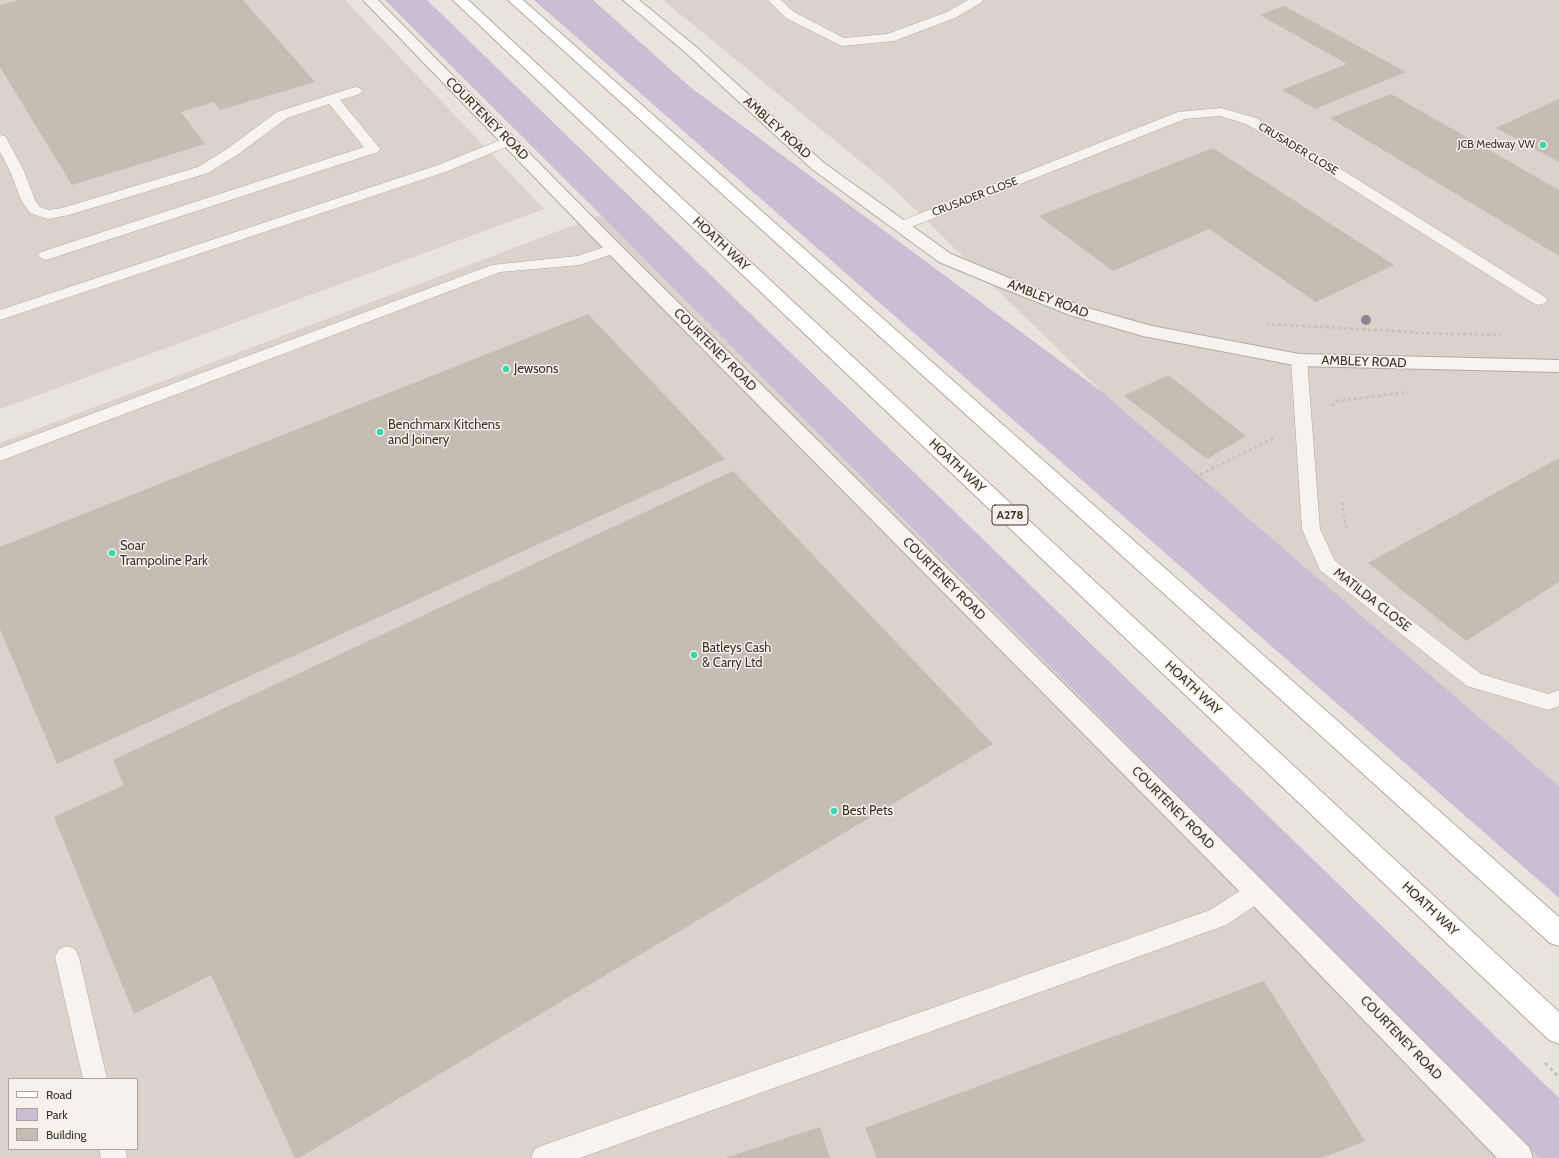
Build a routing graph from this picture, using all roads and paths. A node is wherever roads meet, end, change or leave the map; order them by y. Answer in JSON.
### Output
{"nodes":[{"id":1,"x":370,"y":0,"type":"edge"},
{"id":2,"x":460,"y":0,"type":"edge"},
{"id":3,"x":515,"y":0,"type":"edge"},
{"id":4,"x":630,"y":0,"type":"edge"},
{"id":5,"x":774,"y":0,"type":"edge"},
{"id":6,"x":977,"y":0,"type":"edge"},
{"id":7,"x":355,"y":91,"type":"dead end"},
{"id":8,"x":332,"y":99,"type":"junction"},
{"id":9,"x":0,"y":139,"type":"edge"},
{"id":10,"x":508,"y":141,"type":"junction"},
{"id":11,"x":901,"y":226,"type":"junction"},
{"id":12,"x":614,"y":249,"type":"junction"},
{"id":13,"x":46,"y":255,"type":"dead end"},
{"id":14,"x":1539,"y":300,"type":"dead end"},
{"id":15,"x":0,"y":314,"type":"edge"},
{"id":16,"x":1259,"y":323,"type":"dead end"},
{"id":17,"x":1415,"y":332,"type":"dead end"},
{"id":18,"x":1299,"y":360,"type":"junction"},
{"id":19,"x":1559,"y":366,"type":"edge"},
{"id":20,"x":1417,"y":391,"type":"dead end"},
{"id":21,"x":1330,"y":410,"type":"dead end"},
{"id":22,"x":1304,"y":441,"type":"junction"},
{"id":23,"x":0,"y":455,"type":"edge"},
{"id":24,"x":1194,"y":477,"type":"dead end"},
{"id":25,"x":1341,"y":498,"type":"dead end"},
{"id":26,"x":1346,"y":530,"type":"dead end"},
{"id":27,"x":1559,"y":698,"type":"edge"},
{"id":28,"x":1256,"y":892,"type":"junction"},
{"id":29,"x":1559,"y":934,"type":"edge"},
{"id":30,"x":67,"y":957,"type":"dead end"},
{"id":31,"x":1559,"y":1031,"type":"edge"},
{"id":32,"x":95,"y":1078,"type":"edge"},
{"id":33,"x":544,"y":1158,"type":"edge"},
{"id":34,"x":1518,"y":1158,"type":"edge"}],
"edges":[{"from":1,"to":10,"type":"street","name":"COURTENEY ROAD"},
{"from":2,"to":31,"type":"main road","name":"HOATH WAY","number":"A278"},
{"from":3,"to":29,"type":"main road"},
{"from":4,"to":11,"type":"street","name":"AMBLEY ROAD"},
{"from":5,"to":6,"type":"lane"},
{"from":7,"to":8,"type":"lane"},
{"from":8,"to":9,"type":"lane"},
{"from":8,"to":13,"type":"lane"},
{"from":10,"to":12,"type":"street","name":"COURTENEY ROAD"},
{"from":10,"to":15,"type":"lane"},
{"from":11,"to":14,"type":"lane","name":"CRUSADER CLOSE"},
{"from":11,"to":18,"type":"street","name":"AMBLEY ROAD"},
{"from":12,"to":23,"type":"lane"},
{"from":12,"to":28,"type":"street","name":"COURTENEY ROAD"},
{"from":16,"to":17,"type":"path"},
{"from":18,"to":19,"type":"street","name":"AMBLEY ROAD"},
{"from":18,"to":22,"type":"lane","name":"MATILDA CLOSE"},
{"from":20,"to":21,"type":"path"},
{"from":22,"to":24,"type":"path"},
{"from":22,"to":27,"type":"lane","name":"MATILDA CLOSE"},
{"from":25,"to":26,"type":"path"},
{"from":28,"to":33,"type":"lane"},
{"from":28,"to":34,"type":"street","name":"COURTENEY ROAD"},
{"from":30,"to":32,"type":"lane"}]}
